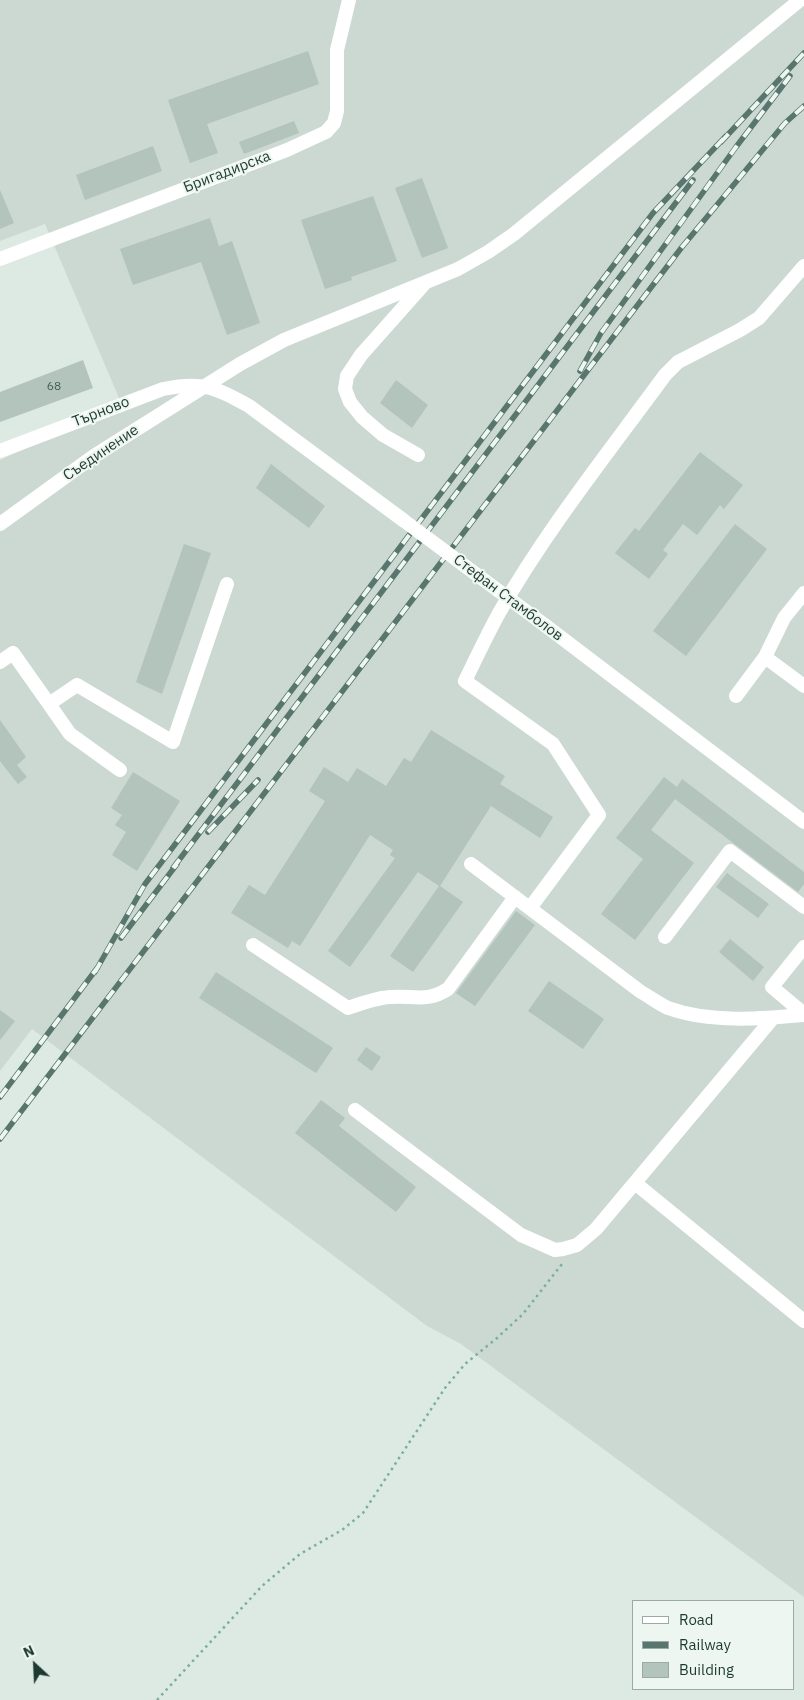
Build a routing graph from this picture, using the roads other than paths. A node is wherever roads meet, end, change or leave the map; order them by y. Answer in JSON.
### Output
{"nodes":[{"id":1,"x":349,"y":0,"type":"edge"},
{"id":2,"x":800,"y":0,"type":"edge"},
{"id":3,"x":0,"y":259,"type":"edge"},
{"id":4,"x":804,"y":266,"type":"edge"},
{"id":5,"x":426,"y":282,"type":"junction"},
{"id":6,"x":204,"y":386,"type":"junction"},
{"id":7,"x":0,"y":451,"type":"edge"},
{"id":8,"x":418,"y":455,"type":"dead end"},
{"id":9,"x":0,"y":524,"type":"edge"},
{"id":10,"x":227,"y":584,"type":"dead end"},
{"id":11,"x":804,"y":593,"type":"edge"},
{"id":12,"x":765,"y":657,"type":"junction"},
{"id":13,"x":0,"y":662,"type":"edge"},
{"id":14,"x":804,"y":686,"type":"edge"},
{"id":15,"x":736,"y":696,"type":"dead end"},
{"id":16,"x":49,"y":704,"type":"junction"},
{"id":17,"x":120,"y":770,"type":"dead end"},
{"id":18,"x":804,"y":822,"type":"edge"},
{"id":19,"x":471,"y":864,"type":"dead end"},
{"id":20,"x":515,"y":897,"type":"junction"},
{"id":21,"x":804,"y":907,"type":"edge"},
{"id":22,"x":530,"y":908,"type":"junction"},
{"id":23,"x":665,"y":937,"type":"dead end"},
{"id":24,"x":253,"y":946,"type":"dead end"},
{"id":25,"x":804,"y":947,"type":"edge"},
{"id":26,"x":804,"y":1014,"type":"edge"},
{"id":27,"x":773,"y":1018,"type":"junction"},
{"id":28,"x":355,"y":1110,"type":"dead end"},
{"id":29,"x":635,"y":1183,"type":"junction"},
{"id":30,"x":804,"y":1321,"type":"edge"}],
"edges":[{"from":1,"to":3,"type":"street","name":"Бригадирска"},
{"from":2,"to":5,"type":"street","name":"Съединение"},
{"from":4,"to":22,"type":"street"},
{"from":5,"to":6,"type":"street","name":"Съединение"},
{"from":5,"to":8,"type":"street"},
{"from":6,"to":7,"type":"street","name":"Търново"},
{"from":6,"to":9,"type":"street","name":"Съединение"},
{"from":6,"to":18,"type":"street","name":"Стефан Стамболов","bridge":true},
{"from":10,"to":16,"type":"street"},
{"from":11,"to":12,"type":"street"},
{"from":12,"to":14,"type":"street"},
{"from":12,"to":15,"type":"street"},
{"from":13,"to":16,"type":"street"},
{"from":16,"to":17,"type":"street"},
{"from":19,"to":20,"type":"street"},
{"from":20,"to":22,"type":"street"},
{"from":20,"to":24,"type":"street"},
{"from":21,"to":23,"type":"street"},
{"from":22,"to":27,"type":"street"},
{"from":25,"to":26,"type":"street"},
{"from":26,"to":27,"type":"street"},
{"from":27,"to":29,"type":"street"},
{"from":28,"to":29,"type":"street"},
{"from":29,"to":30,"type":"street"}]}
